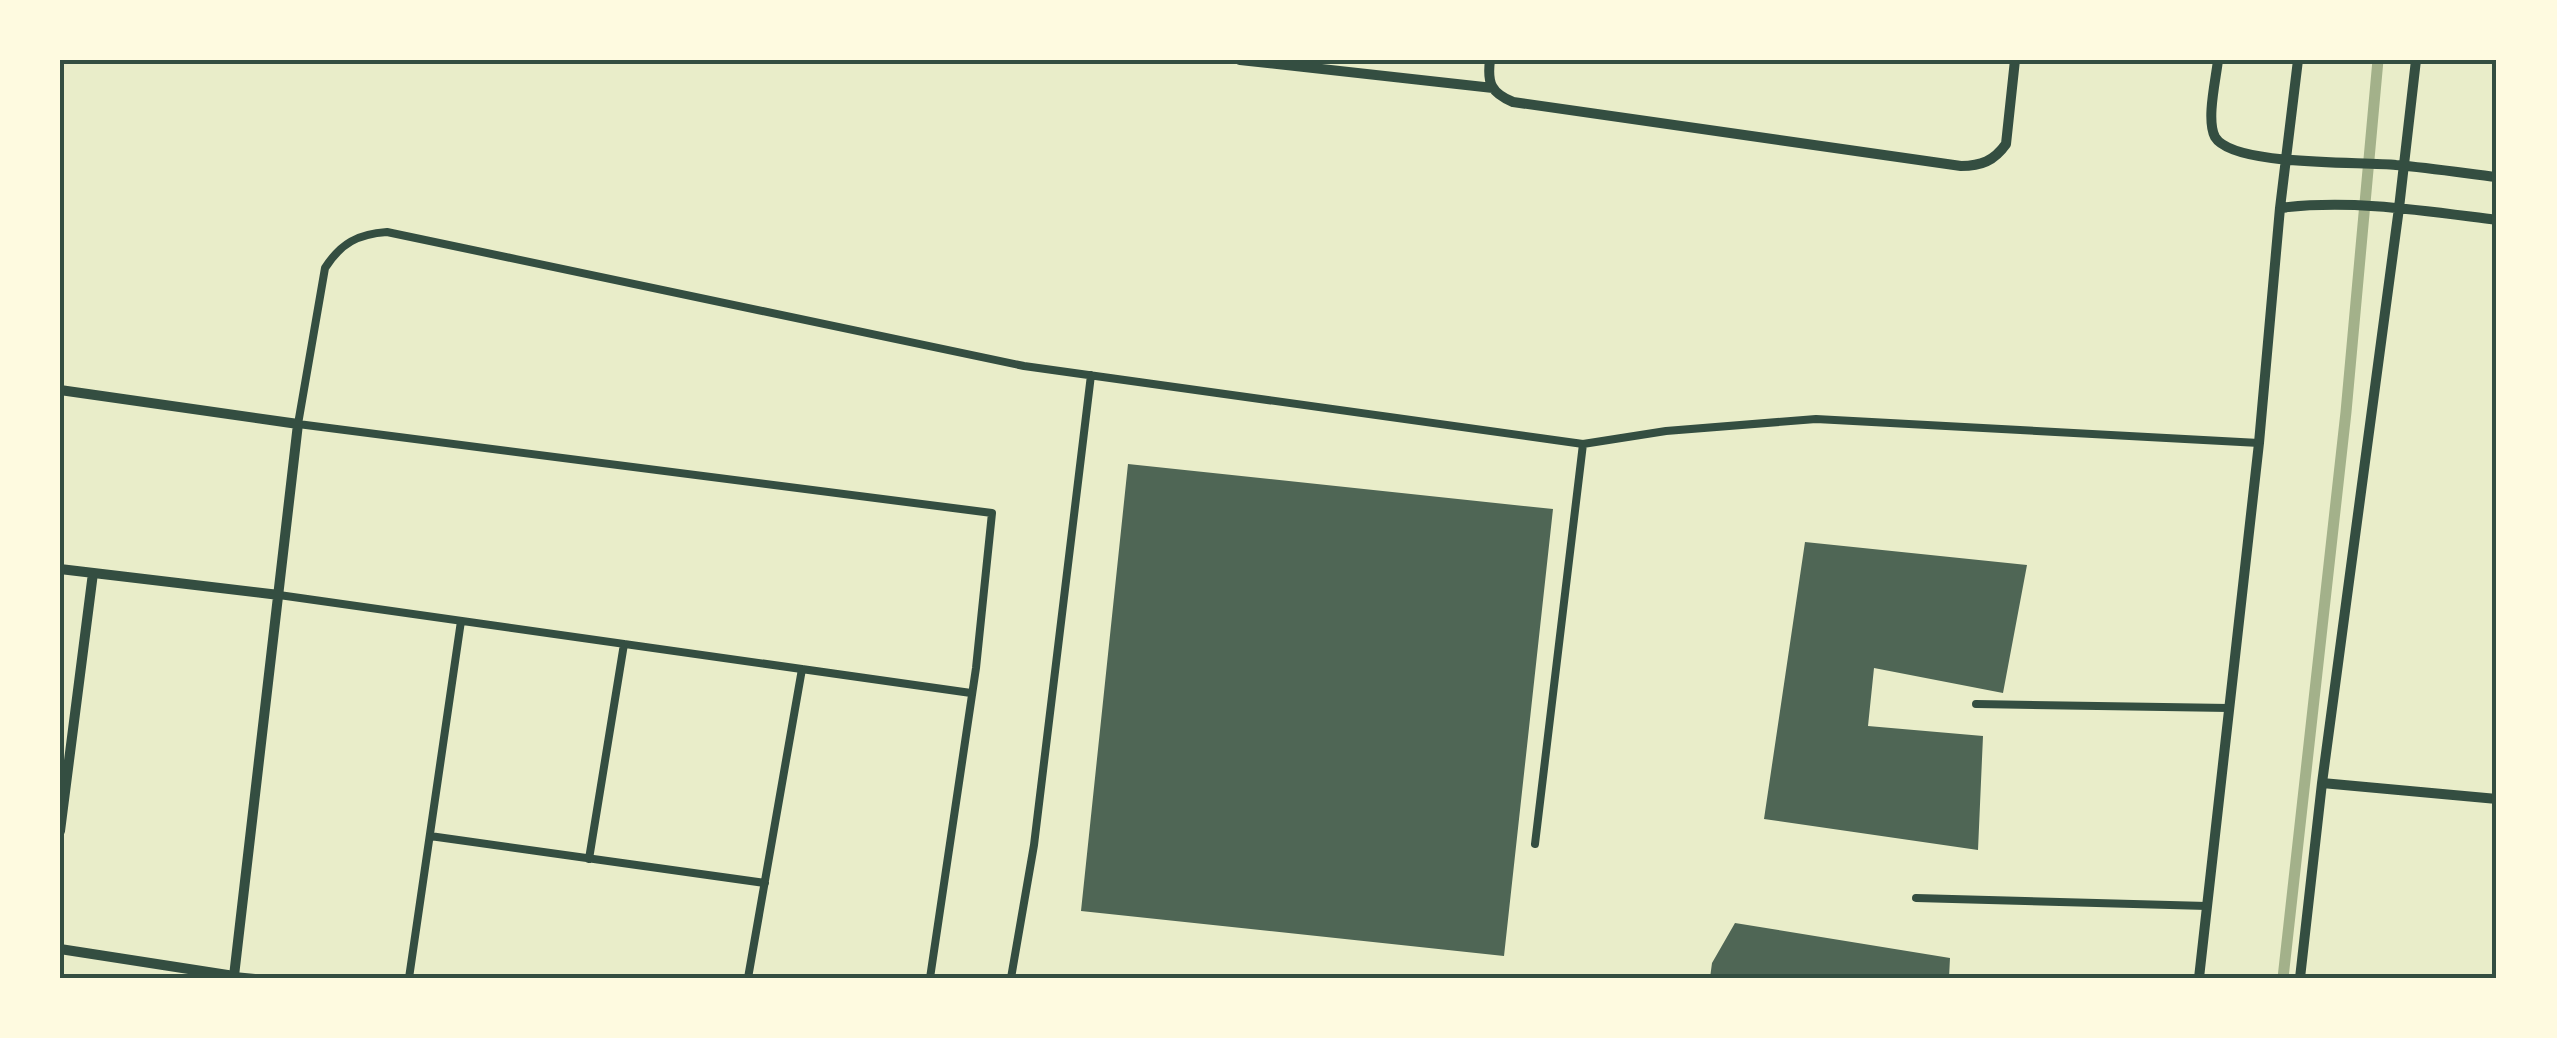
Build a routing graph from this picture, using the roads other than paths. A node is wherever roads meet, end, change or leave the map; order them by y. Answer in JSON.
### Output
{"nodes":[{"id":1,"x":1240,"y":60,"type":"edge"},
{"id":2,"x":1490,"y":60,"type":"edge"},
{"id":3,"x":2015,"y":60,"type":"edge"},
{"id":4,"x":2218,"y":60,"type":"edge"},
{"id":5,"x":2298,"y":60,"type":"edge"},
{"id":6,"x":2416,"y":60,"type":"edge"},
{"id":7,"x":1492,"y":88,"type":"junction"},
{"id":8,"x":2286,"y":160,"type":"junction"},
{"id":9,"x":2397,"y":165,"type":"junction"},
{"id":10,"x":2497,"y":177,"type":"edge"},
{"id":11,"x":2393,"y":207,"type":"junction"},
{"id":12,"x":2280,"y":208,"type":"junction"},
{"id":13,"x":2497,"y":220,"type":"edge"},
{"id":14,"x":1092,"y":375,"type":"junction"},
{"id":15,"x":60,"y":390,"type":"edge"},
{"id":16,"x":298,"y":424,"type":"junction"},
{"id":17,"x":2258,"y":443,"type":"junction"},
{"id":18,"x":1584,"y":444,"type":"junction"},
{"id":19,"x":60,"y":569,"type":"edge"},
{"id":20,"x":93,"y":573,"type":"junction"},
{"id":21,"x":279,"y":595,"type":"junction"},
{"id":22,"x":462,"y":620,"type":"junction"},
{"id":23,"x":624,"y":644,"type":"junction"},
{"id":24,"x":802,"y":669,"type":"junction"},
{"id":25,"x":971,"y":693,"type":"junction"},
{"id":26,"x":1976,"y":704,"type":"dead end"},
{"id":27,"x":2229,"y":708,"type":"junction"},
{"id":28,"x":2322,"y":782,"type":"junction"},
{"id":29,"x":63,"y":783,"type":"edge"},
{"id":30,"x":2497,"y":799,"type":"edge"},
{"id":31,"x":60,"y":832,"type":"edge"},
{"id":32,"x":430,"y":836,"type":"junction"},
{"id":33,"x":1534,"y":844,"type":"dead end"},
{"id":34,"x":589,"y":858,"type":"junction"},
{"id":35,"x":765,"y":884,"type":"junction"},
{"id":36,"x":1916,"y":898,"type":"dead end"},
{"id":37,"x":2206,"y":906,"type":"junction"},
{"id":38,"x":60,"y":949,"type":"edge"},
{"id":39,"x":234,"y":977,"type":"edge"},
{"id":40,"x":255,"y":978,"type":"edge"},
{"id":41,"x":409,"y":978,"type":"edge"},
{"id":42,"x":748,"y":978,"type":"edge"},
{"id":43,"x":930,"y":978,"type":"edge"},
{"id":44,"x":1011,"y":978,"type":"edge"},
{"id":45,"x":2198,"y":978,"type":"edge"},
{"id":46,"x":2300,"y":978,"type":"edge"}],
"edges":[{"from":1,"to":7,"type":"street"},
{"from":2,"to":7,"type":"street"},
{"from":3,"to":7,"type":"street"},
{"from":4,"to":8,"type":"street"},
{"from":5,"to":8,"type":"street"},
{"from":6,"to":9,"type":"street"},
{"from":8,"to":9,"type":"street"},
{"from":8,"to":12,"type":"street"},
{"from":9,"to":10,"type":"street"},
{"from":9,"to":11,"type":"street"},
{"from":11,"to":12,"type":"street"},
{"from":11,"to":13,"type":"street"},
{"from":11,"to":28,"type":"street"},
{"from":12,"to":17,"type":"street"},
{"from":14,"to":16,"type":"lane"},
{"from":14,"to":18,"type":"lane"},
{"from":14,"to":44,"type":"lane"},
{"from":15,"to":16,"type":"street"},
{"from":16,"to":21,"type":"street"},
{"from":16,"to":25,"type":"lane"},
{"from":17,"to":18,"type":"lane"},
{"from":17,"to":27,"type":"street"},
{"from":18,"to":33,"type":"lane"},
{"from":19,"to":20,"type":"street"},
{"from":20,"to":21,"type":"street"},
{"from":20,"to":29,"type":"street"},
{"from":21,"to":22,"type":"lane"},
{"from":21,"to":39,"type":"street"},
{"from":22,"to":23,"type":"lane"},
{"from":22,"to":32,"type":"lane"},
{"from":23,"to":24,"type":"lane"},
{"from":23,"to":34,"type":"lane"},
{"from":24,"to":25,"type":"lane"},
{"from":24,"to":35,"type":"lane"},
{"from":25,"to":43,"type":"lane"},
{"from":26,"to":27,"type":"lane"},
{"from":27,"to":37,"type":"street"},
{"from":28,"to":30,"type":"street"},
{"from":28,"to":46,"type":"street"},
{"from":29,"to":31,"type":"street"},
{"from":32,"to":34,"type":"lane"},
{"from":32,"to":41,"type":"lane"},
{"from":34,"to":35,"type":"lane"},
{"from":35,"to":42,"type":"lane"},
{"from":36,"to":37,"type":"lane"},
{"from":37,"to":45,"type":"street"},
{"from":38,"to":39,"type":"street"},
{"from":39,"to":40,"type":"lane"}]}
